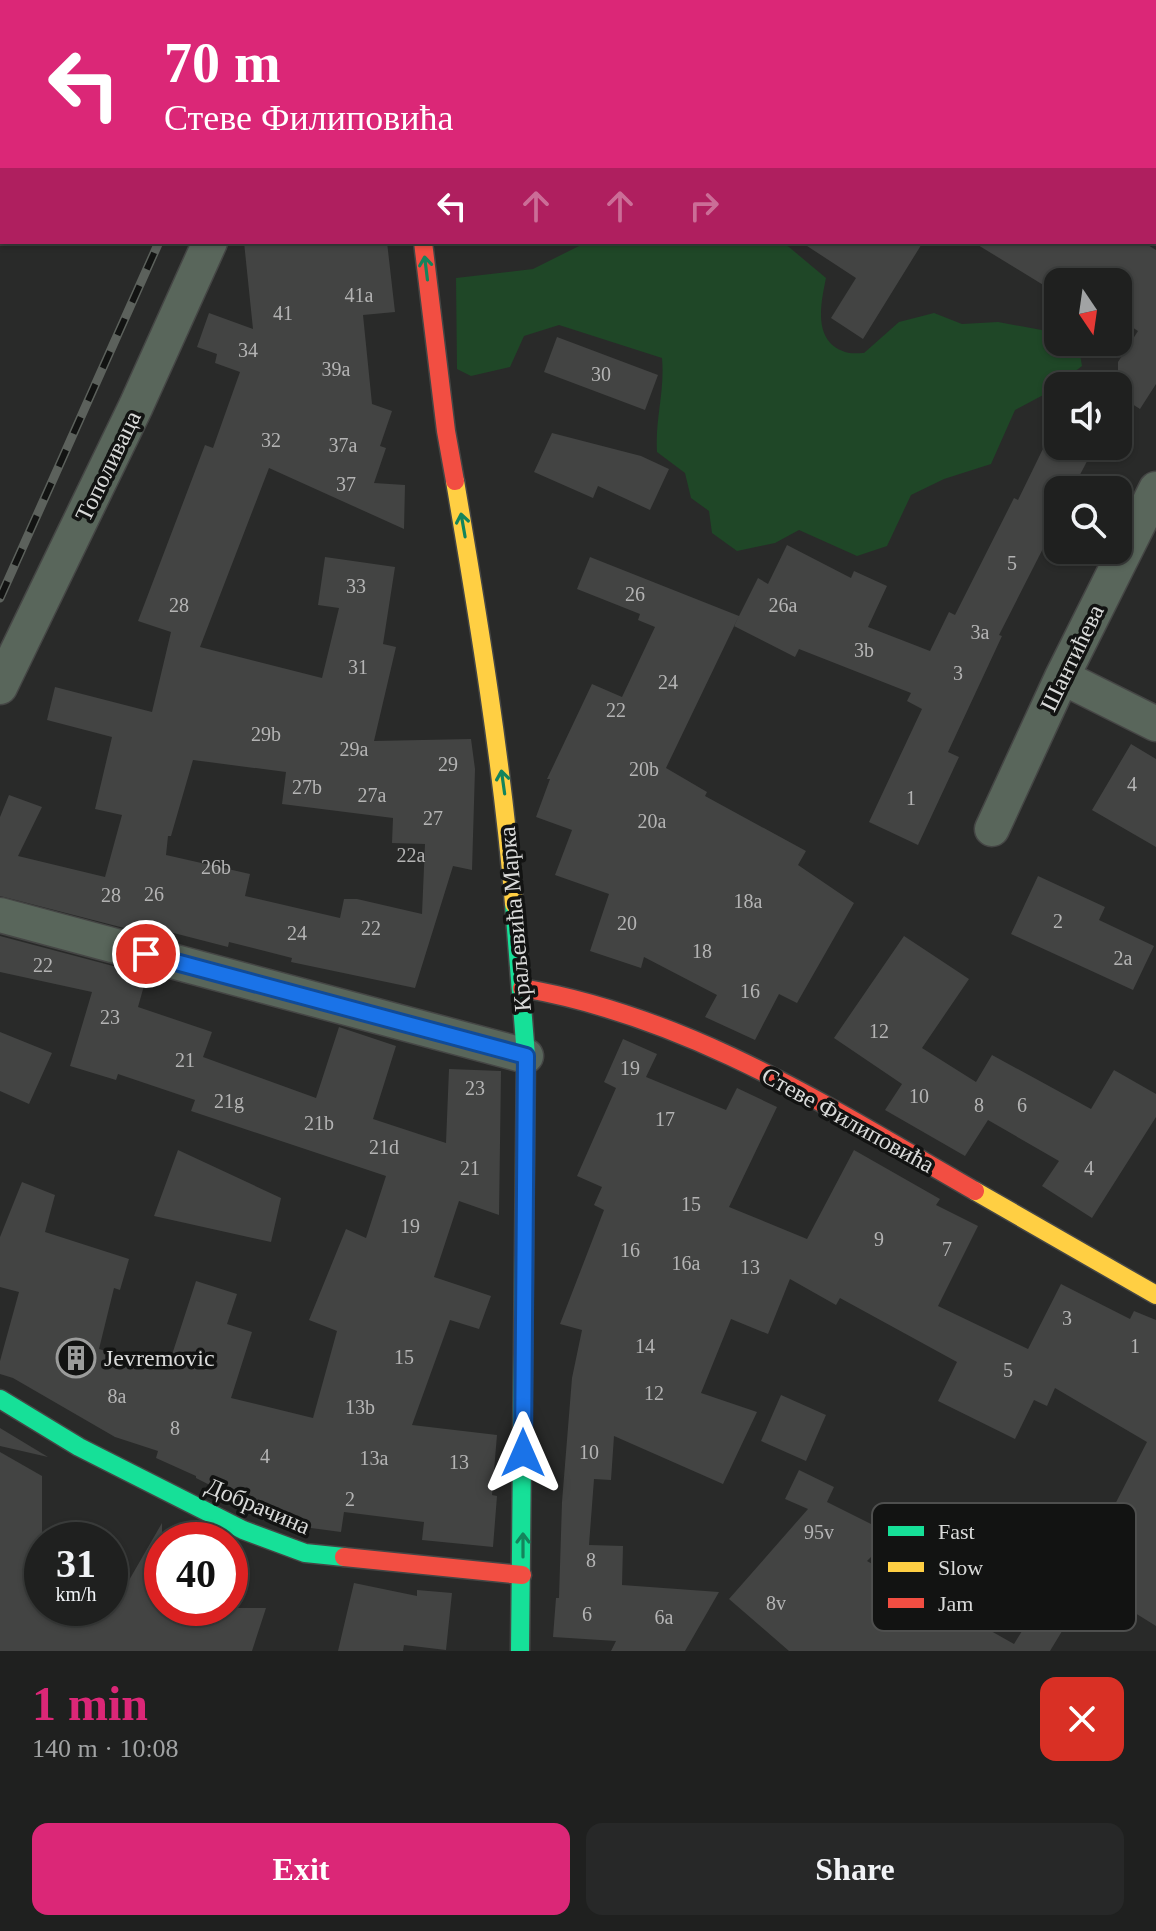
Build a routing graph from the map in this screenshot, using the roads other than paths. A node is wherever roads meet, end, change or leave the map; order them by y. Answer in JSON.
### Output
{"nodes":[{"id":1,"x":209,"y":244,"type":"edge"},
{"id":2,"x":423,"y":244,"type":"edge"},
{"id":3,"x":1156,"y":489,"type":"edge"},
{"id":4,"x":1062,"y":677,"type":"junction"},
{"id":5,"x":0,"y":687,"type":"edge"},
{"id":6,"x":1156,"y":724,"type":"edge"},
{"id":7,"x":992,"y":829,"type":"dead end"},
{"id":8,"x":0,"y":915,"type":"edge"},
{"id":9,"x":522,"y":988,"type":"junction"},
{"id":10,"x":526,"y":1056,"type":"junction"},
{"id":11,"x":1156,"y":1295,"type":"edge"},
{"id":12,"x":0,"y":1399,"type":"edge"},
{"id":13,"x":522,"y":1575,"type":"junction"},
{"id":14,"x":520,"y":1651,"type":"edge"}],
"edges":[{"from":1,"to":5,"type":"street","name":"Тополиваца"},
{"from":9,"to":2,"type":"street","name":"Краљевића Марка","one_way":true},
{"from":3,"to":4,"type":"street","name":"Шантићева"},
{"from":4,"to":6,"type":"street"},
{"from":4,"to":7,"type":"street","name":"Шантићева"},
{"from":8,"to":10,"type":"street"},
{"from":9,"to":10,"type":"street","name":"Краљевића Марка"},
{"from":9,"to":11,"type":"street","name":"Стеве Филиповића"},
{"from":13,"to":10,"type":"street","name":"Краљевића Марка","one_way":true},
{"from":12,"to":13,"type":"street","name":"Добрачина"},
{"from":13,"to":14,"type":"street","name":"Краљевића Марка"}]}
